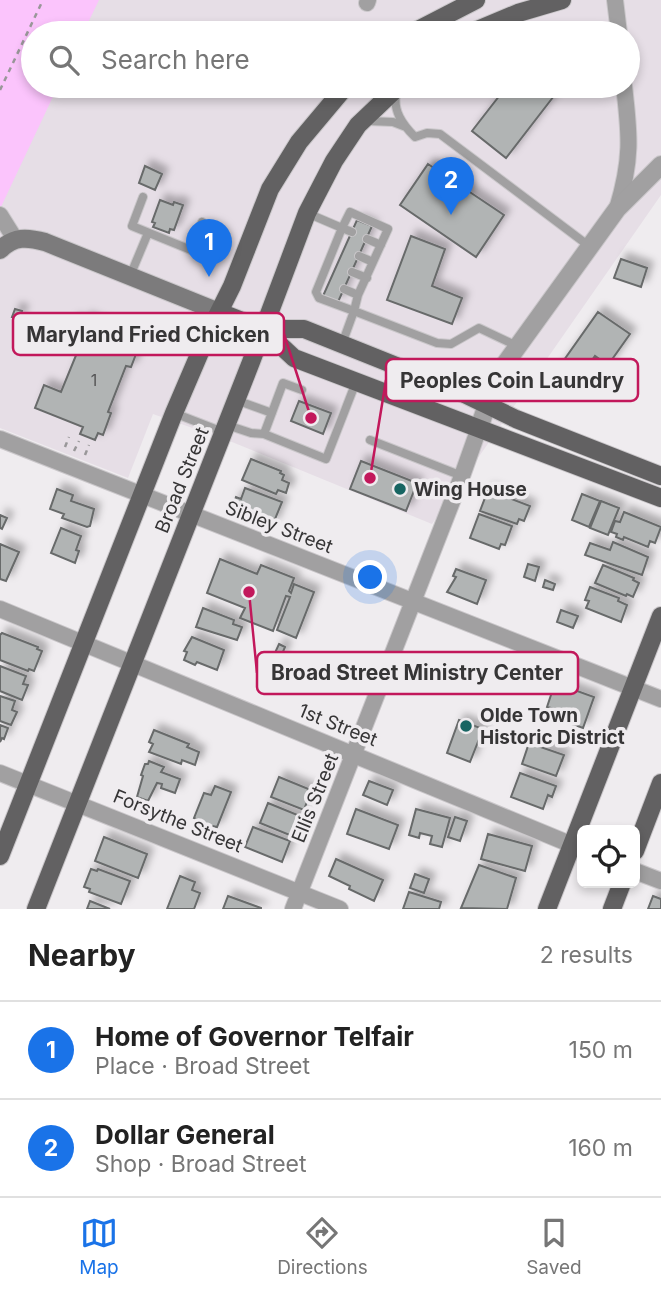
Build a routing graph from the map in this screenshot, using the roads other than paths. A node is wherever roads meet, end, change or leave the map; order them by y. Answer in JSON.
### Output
{"nodes":[{"id":1,"x":476,"y":0,"type":"edge"},
{"id":2,"x":562,"y":0,"type":"edge"},
{"id":3,"x":615,"y":0,"type":"edge"},
{"id":4,"x":435,"y":21,"type":"edge"},
{"id":5,"x":499,"y":21,"type":"edge"},
{"id":6,"x":618,"y":21,"type":"edge"},
{"id":7,"x":335,"y":98,"type":"edge"},
{"id":8,"x":386,"y":98,"type":"edge"},
{"id":9,"x":395,"y":98,"type":"edge"},
{"id":10,"x":625,"y":98,"type":"edge"},
{"id":11,"x":359,"y":125,"type":"junction"},
{"id":12,"x":406,"y":128,"type":"junction"},
{"id":13,"x":661,"y":165,"type":"edge"},
{"id":14,"x":144,"y":197,"type":"dead end"},
{"id":15,"x":617,"y":209,"type":"junction"},
{"id":16,"x":307,"y":213,"type":"junction"},
{"id":17,"x":0,"y":215,"type":"edge"},
{"id":18,"x":202,"y":222,"type":"dead end"},
{"id":19,"x":342,"y":228,"type":"junction"},
{"id":20,"x":352,"y":232,"type":"dead end"},
{"id":21,"x":148,"y":233,"type":"junction"},
{"id":22,"x":15,"y":239,"type":"junction"},
{"id":23,"x":367,"y":239,"type":"dead end"},
{"id":24,"x":382,"y":245,"type":"junction"},
{"id":25,"x":591,"y":247,"type":"junction"},
{"id":26,"x":0,"y":250,"type":"edge"},
{"id":27,"x":359,"y":256,"type":"dead end"},
{"id":28,"x":373,"y":262,"type":"junction"},
{"id":29,"x":352,"y":272,"type":"dead end"},
{"id":30,"x":130,"y":276,"type":"junction"},
{"id":31,"x":366,"y":278,"type":"junction"},
{"id":32,"x":344,"y":289,"type":"dead end"},
{"id":33,"x":358,"y":295,"type":"junction"},
{"id":34,"x":354,"y":311,"type":"junction"},
{"id":35,"x":219,"y":312,"type":"junction"},
{"id":36,"x":263,"y":329,"type":"junction"},
{"id":37,"x":342,"y":344,"type":"junction"},
{"id":38,"x":517,"y":346,"type":"junction"},
{"id":39,"x":356,"y":382,"type":"junction"},
{"id":40,"x":302,"y":390,"type":"dead end"},
{"id":41,"x":236,"y":400,"type":"junction"},
{"id":42,"x":487,"y":405,"type":"junction"},
{"id":43,"x":174,"y":413,"type":"junction"},
{"id":44,"x":272,"y":413,"type":"junction"},
{"id":45,"x":225,"y":428,"type":"junction"},
{"id":46,"x":479,"y":428,"type":"junction"},
{"id":47,"x":264,"y":434,"type":"junction"},
{"id":48,"x":0,"y":439,"type":"edge"},
{"id":49,"x":370,"y":440,"type":"dead end"},
{"id":50,"x":462,"y":476,"type":"junction"},
{"id":51,"x":661,"y":476,"type":"edge"},
{"id":52,"x":141,"y":495,"type":"junction"},
{"id":53,"x":661,"y":498,"type":"edge"},
{"id":54,"x":190,"y":515,"type":"junction"},
{"id":55,"x":414,"y":601,"type":"junction"},
{"id":56,"x":0,"y":609,"type":"edge"},
{"id":57,"x":661,"y":616,"type":"edge"},
{"id":58,"x":82,"y":643,"type":"junction"},
{"id":59,"x":131,"y":663,"type":"junction"},
{"id":60,"x":633,"y":688,"type":"junction"},
{"id":61,"x":661,"y":699,"type":"edge"},
{"id":62,"x":355,"y":754,"type":"junction"},
{"id":63,"x":0,"y":773,"type":"edge"},
{"id":64,"x":661,"y":783,"type":"edge"},
{"id":65,"x":28,"y":784,"type":"junction"},
{"id":66,"x":77,"y":804,"type":"junction"},
{"id":67,"x":585,"y":825,"type":"edge"},
{"id":68,"x":640,"y":838,"type":"edge"},
{"id":69,"x":577,"y":847,"type":"edge"},
{"id":70,"x":0,"y":856,"type":"edge"},
{"id":71,"x":640,"y":873,"type":"edge"},
{"id":72,"x":661,"y":881,"type":"edge"},
{"id":73,"x":620,"y":888,"type":"edge"},
{"id":74,"x":300,"y":893,"type":"junction"},
{"id":75,"x":36,"y":909,"type":"edge"},
{"id":76,"x":293,"y":909,"type":"edge"},
{"id":77,"x":340,"y":909,"type":"edge"},
{"id":78,"x":547,"y":909,"type":"edge"},
{"id":79,"x":612,"y":909,"type":"edge"}],
"edges":[{"from":1,"to":4,"type":"main road"},
{"from":2,"to":5,"type":"main road"},
{"from":3,"to":6,"type":"street"},
{"from":7,"to":35,"type":"main road","name":"Broad Street"},
{"from":8,"to":11,"type":"main road","name":"Broad Street"},
{"from":9,"to":12,"type":"lane"},
{"from":10,"to":15,"type":"street"},
{"from":11,"to":12,"type":"lane"},
{"from":11,"to":16,"type":"main road","name":"Broad Street"},
{"from":12,"to":25,"type":"lane"},
{"from":13,"to":15,"type":"street"},
{"from":14,"to":21,"type":"lane"},
{"from":15,"to":25,"type":"street"},
{"from":16,"to":19,"type":"lane"},
{"from":16,"to":36,"type":"main road","name":"Broad Street"},
{"from":17,"to":22,"type":"street"},
{"from":18,"to":21,"type":"lane"},
{"from":19,"to":20,"type":"lane"},
{"from":19,"to":24,"type":"lane"},
{"from":19,"to":34,"type":"lane"},
{"from":21,"to":30,"type":"lane"},
{"from":22,"to":26,"type":"main road"},
{"from":22,"to":30,"type":"main road"},
{"from":23,"to":24,"type":"lane"},
{"from":24,"to":28,"type":"lane"},
{"from":25,"to":38,"type":"street"},
{"from":27,"to":28,"type":"lane"},
{"from":28,"to":31,"type":"lane"},
{"from":29,"to":31,"type":"lane"},
{"from":30,"to":35,"type":"main road"},
{"from":31,"to":33,"type":"lane"},
{"from":32,"to":33,"type":"lane"},
{"from":33,"to":34,"type":"lane"},
{"from":34,"to":37,"type":"lane"},
{"from":34,"to":38,"type":"lane"},
{"from":35,"to":36,"type":"main road"},
{"from":35,"to":43,"type":"main road","name":"Broad Street"},
{"from":36,"to":37,"type":"main road"},
{"from":36,"to":39,"type":"main road"},
{"from":36,"to":41,"type":"main road","name":"Broad Street"},
{"from":37,"to":42,"type":"main road"},
{"from":38,"to":42,"type":"street"},
{"from":39,"to":46,"type":"main road"},
{"from":39,"to":47,"type":"lane"},
{"from":40,"to":44,"type":"lane"},
{"from":41,"to":44,"type":"lane"},
{"from":41,"to":45,"type":"main road","name":"Broad Street"},
{"from":42,"to":46,"type":"street"},
{"from":42,"to":51,"type":"main road"},
{"from":43,"to":45,"type":"lane"},
{"from":43,"to":52,"type":"main road","name":"Broad Street"},
{"from":44,"to":47,"type":"lane"},
{"from":45,"to":47,"type":"lane"},
{"from":45,"to":54,"type":"main road","name":"Broad Street"},
{"from":46,"to":50,"type":"street","name":"Ellis Street"},
{"from":46,"to":53,"type":"main road"},
{"from":48,"to":52,"type":"street","name":"Sibley Street"},
{"from":49,"to":50,"type":"lane"},
{"from":50,"to":55,"type":"street","name":"Ellis Street"},
{"from":52,"to":54,"type":"street","name":"Sibley Street"},
{"from":52,"to":58,"type":"main road","name":"Broad Street"},
{"from":54,"to":55,"type":"street","name":"Sibley Street"},
{"from":54,"to":59,"type":"main road","name":"Broad Street"},
{"from":55,"to":60,"type":"street","name":"Sibley Street"},
{"from":55,"to":62,"type":"street","name":"Ellis Street"},
{"from":56,"to":58,"type":"street","name":"1st Street"},
{"from":57,"to":60,"type":"main road"},
{"from":58,"to":59,"type":"street","name":"1st Street"},
{"from":58,"to":65,"type":"main road","name":"Broad Street"},
{"from":59,"to":62,"type":"street","name":"1st Street"},
{"from":59,"to":66,"type":"main road","name":"Broad Street"},
{"from":60,"to":61,"type":"street","name":"Sibley Street"},
{"from":60,"to":67,"type":"main road"},
{"from":62,"to":69,"type":"street","name":"1st Street"},
{"from":62,"to":74,"type":"street","name":"Ellis Street"},
{"from":63,"to":65,"type":"street","name":"Forsythe Street"},
{"from":64,"to":68,"type":"main road"},
{"from":65,"to":66,"type":"street","name":"Forsythe Street"},
{"from":65,"to":70,"type":"main road","name":"Broad Street"},
{"from":66,"to":74,"type":"street","name":"Forsythe Street"},
{"from":66,"to":75,"type":"main road","name":"Broad Street"},
{"from":69,"to":78,"type":"main road"},
{"from":71,"to":72,"type":"street"},
{"from":73,"to":79,"type":"main road"},
{"from":74,"to":76,"type":"street","name":"Ellis Street"},
{"from":74,"to":77,"type":"street","name":"Forsythe Street"}]}
